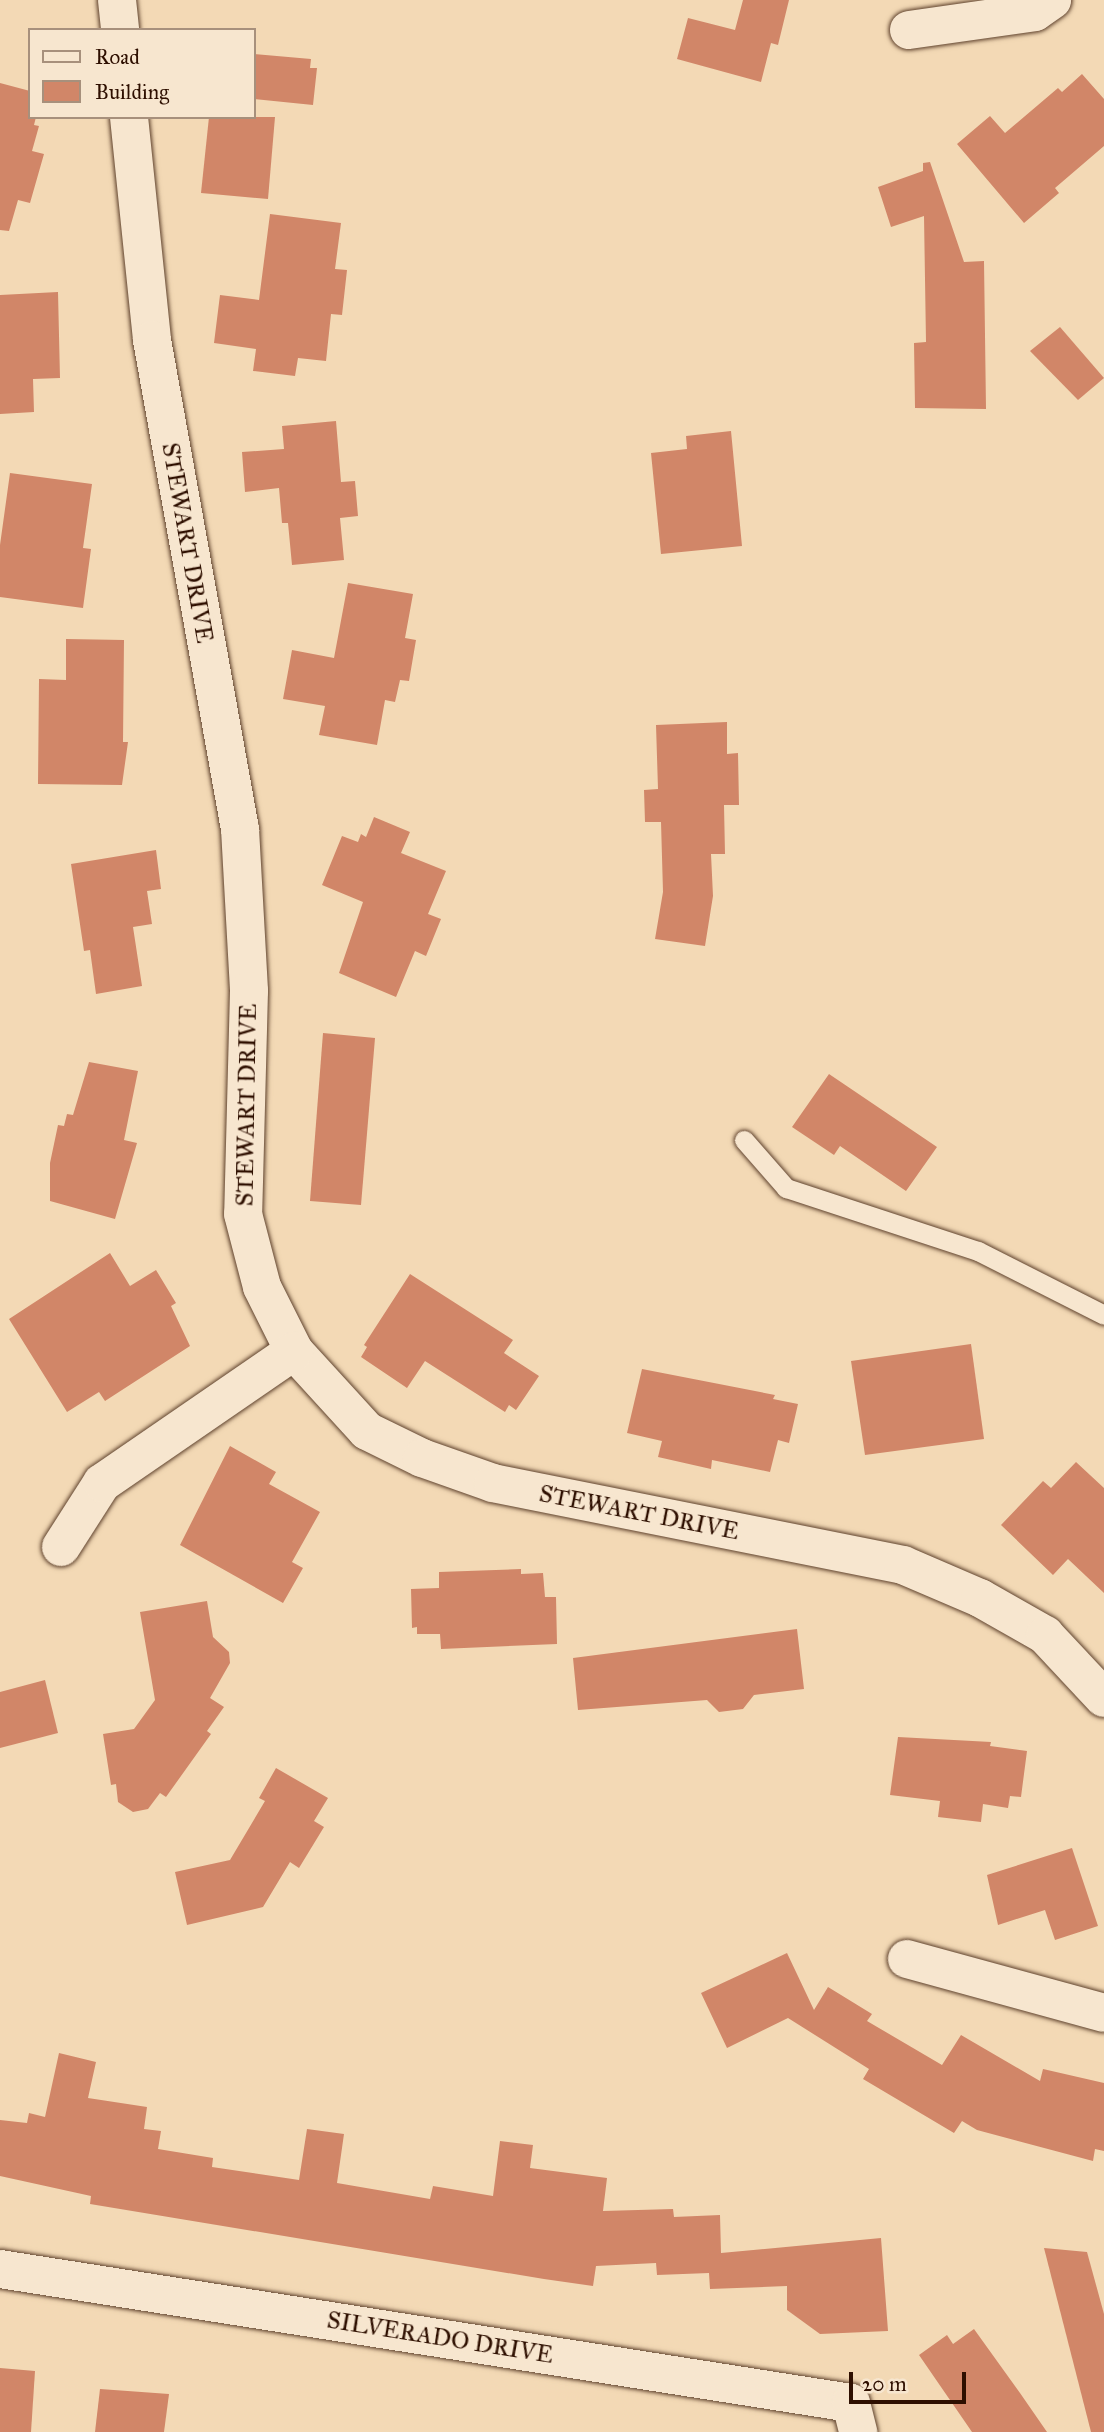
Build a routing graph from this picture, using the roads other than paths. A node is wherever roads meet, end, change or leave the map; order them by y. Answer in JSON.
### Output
{"nodes":[{"id":1,"x":117,"y":0,"type":"edge"},
{"id":2,"x":1052,"y":0,"type":"edge"},
{"id":3,"x":120,"y":28,"type":"edge"},
{"id":4,"x":909,"y":30,"type":"dead end"},
{"id":5,"x":129,"y":119,"type":"edge"},
{"id":6,"x":744,"y":1140,"type":"dead end"},
{"id":7,"x":1104,"y":1315,"type":"edge"},
{"id":8,"x":294,"y":1351,"type":"junction"},
{"id":9,"x":61,"y":1547,"type":"dead end"},
{"id":10,"x":1104,"y":1698,"type":"edge"},
{"id":11,"x":907,"y":1959,"type":"dead end"},
{"id":12,"x":1104,"y":2013,"type":"edge"},
{"id":13,"x":0,"y":2269,"type":"edge"},
{"id":14,"x":858,"y":2432,"type":"edge"}],
"edges":[{"from":1,"to":3,"type":"street"},
{"from":2,"to":4,"type":"street"},
{"from":5,"to":8,"type":"street","name":"STEWART DRIVE"},
{"from":6,"to":7,"type":"lane"},
{"from":8,"to":9,"type":"street"},
{"from":8,"to":10,"type":"street","name":"STEWART DRIVE"},
{"from":11,"to":12,"type":"street"},
{"from":13,"to":14,"type":"street","name":"SILVERADO DRIVE"}]}
